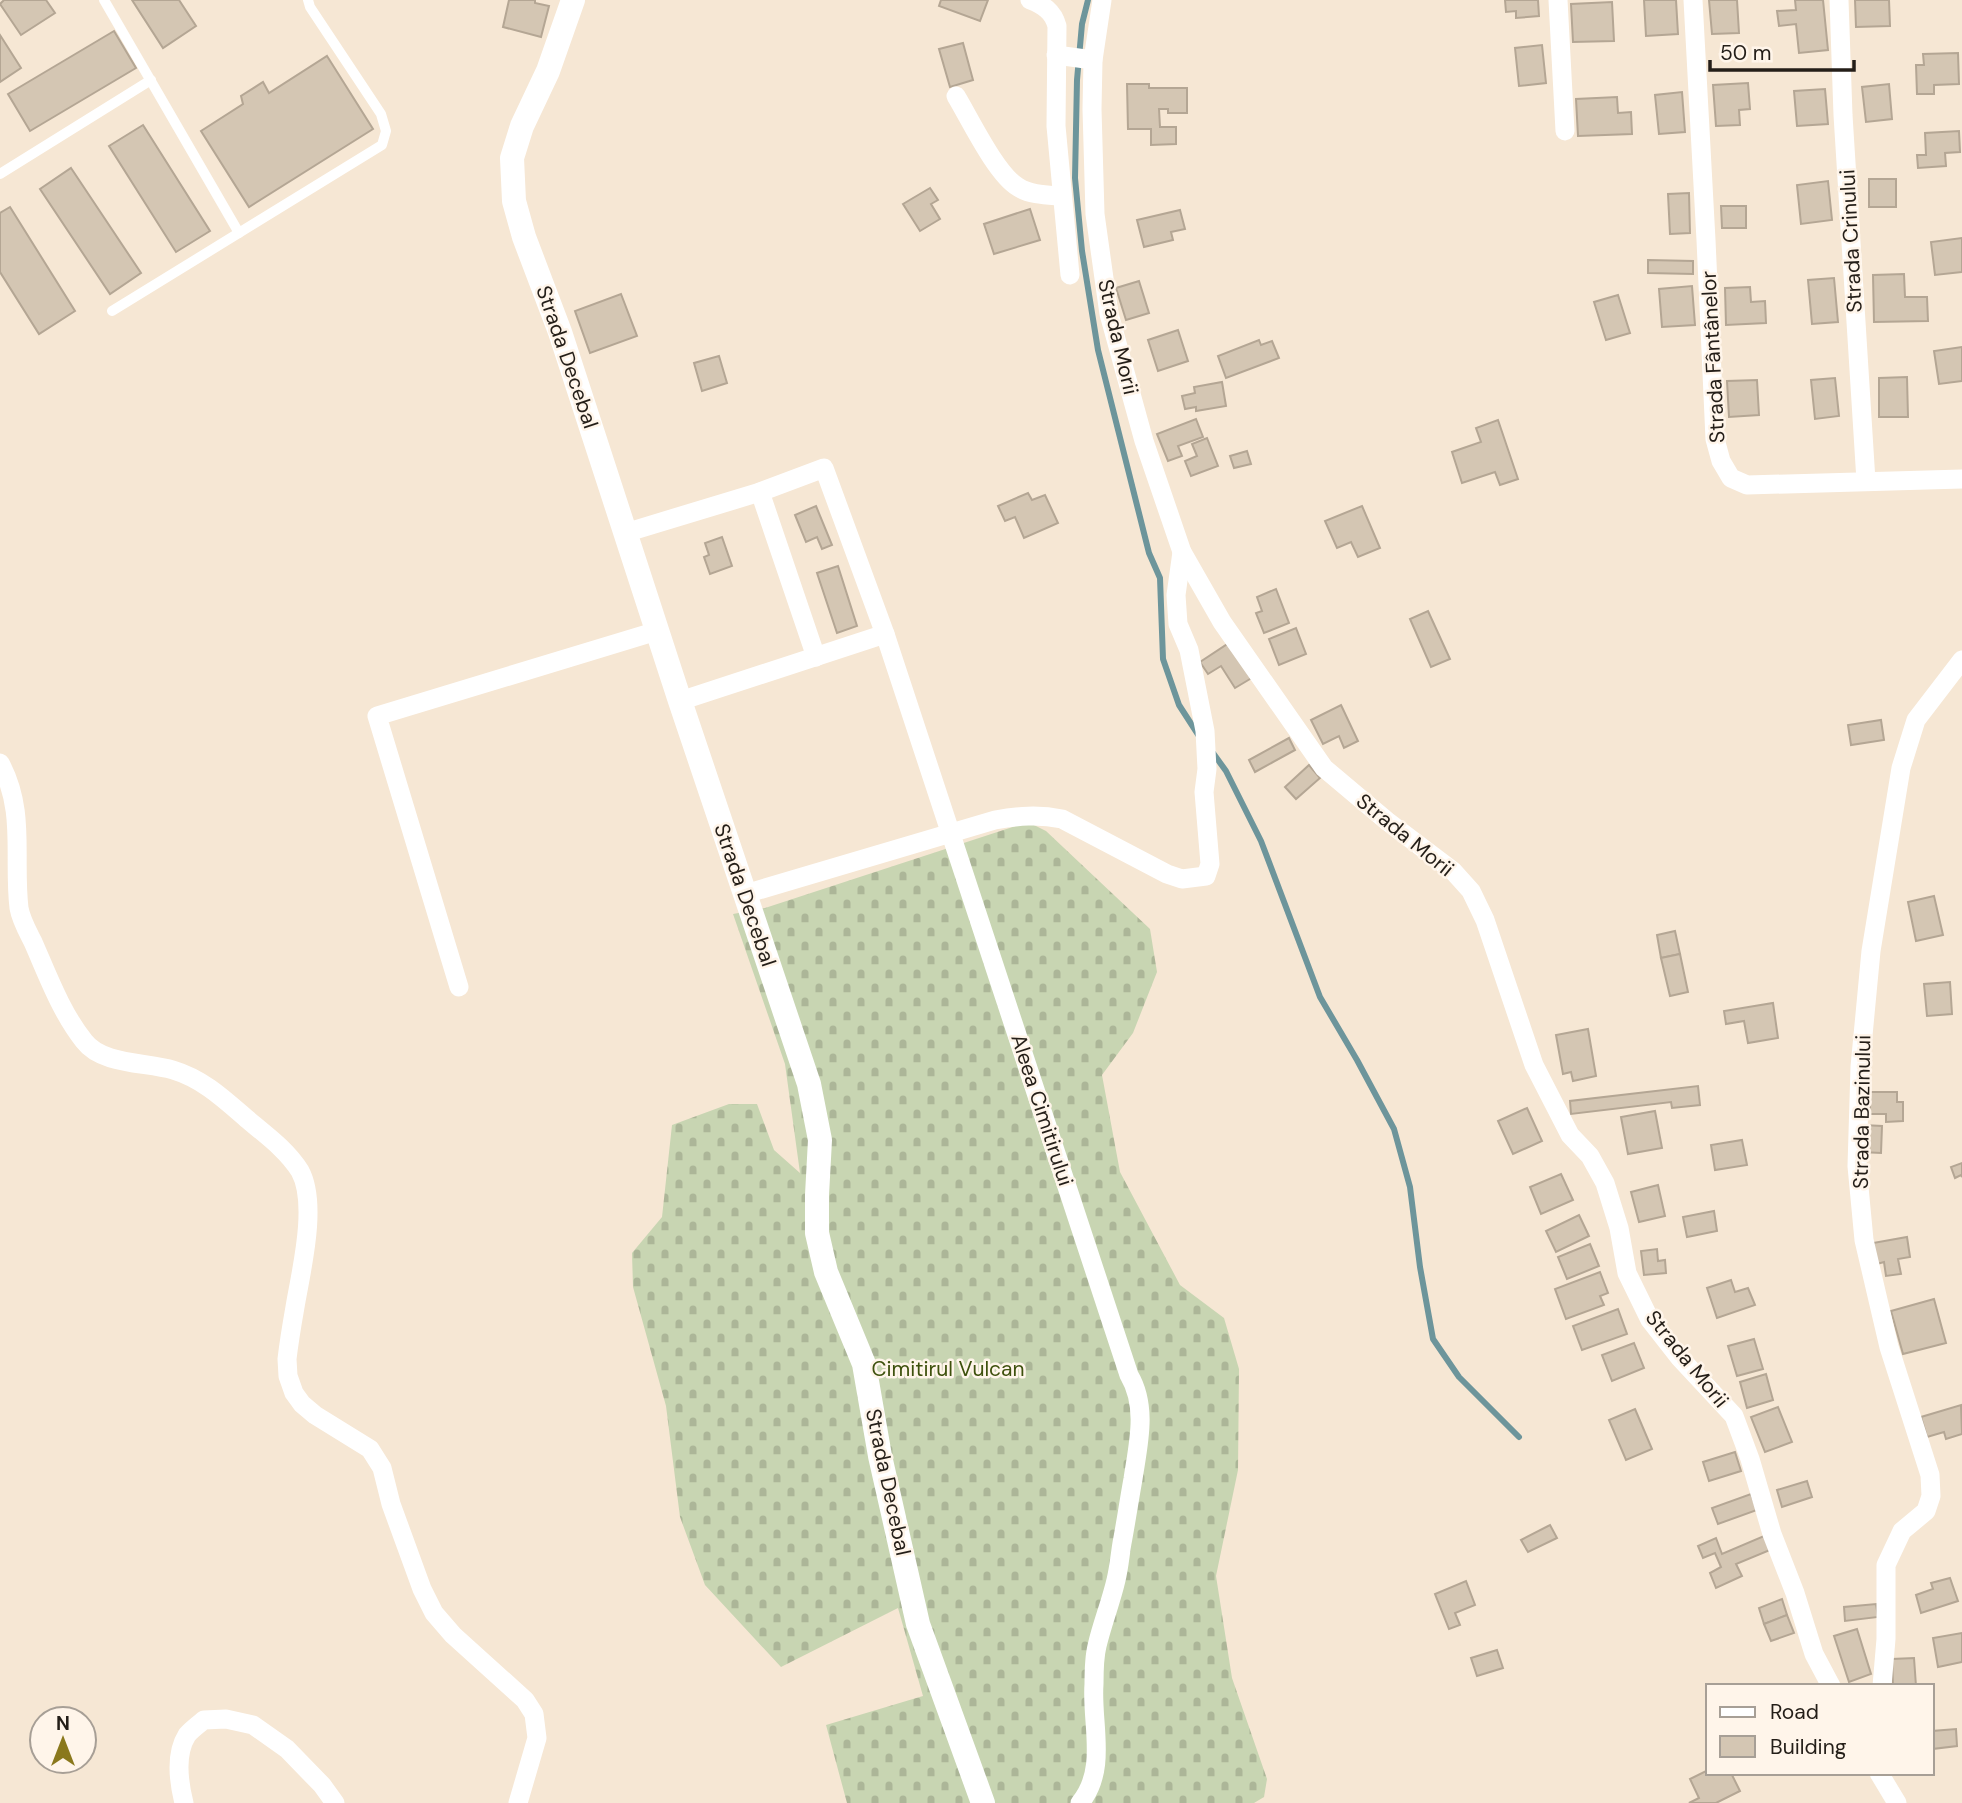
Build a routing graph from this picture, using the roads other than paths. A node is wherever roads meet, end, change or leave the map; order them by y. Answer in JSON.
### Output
{"nodes":[{"id":1,"x":104,"y":0,"type":"edge"},
{"id":2,"x":308,"y":0,"type":"edge"},
{"id":3,"x":573,"y":0,"type":"edge"},
{"id":4,"x":1030,"y":0,"type":"edge"},
{"id":5,"x":1102,"y":0,"type":"edge"},
{"id":6,"x":1558,"y":0,"type":"edge"},
{"id":7,"x":1693,"y":0,"type":"edge"},
{"id":8,"x":1839,"y":0,"type":"edge"},
{"id":9,"x":1077,"y":58,"type":"junction"},
{"id":10,"x":151,"y":80,"type":"junction"},
{"id":11,"x":956,"y":96,"type":"dead end"},
{"id":12,"x":1565,"y":131,"type":"dead end"},
{"id":13,"x":0,"y":174,"type":"edge"},
{"id":14,"x":1061,"y":196,"type":"junction"},
{"id":15,"x":239,"y":233,"type":"junction"},
{"id":16,"x":1070,"y":275,"type":"dead end"},
{"id":17,"x":112,"y":310,"type":"dead end"},
{"id":18,"x":1962,"y":480,"type":"edge"},
{"id":19,"x":1866,"y":481,"type":"junction"},
{"id":20,"x":760,"y":492,"type":"junction"},
{"id":21,"x":625,"y":533,"type":"junction"},
{"id":22,"x":1182,"y":552,"type":"junction"},
{"id":23,"x":657,"y":631,"type":"junction"},
{"id":24,"x":885,"y":634,"type":"junction"},
{"id":25,"x":816,"y":657,"type":"junction"},
{"id":26,"x":1959,"y":672,"type":"edge"},
{"id":27,"x":680,"y":701,"type":"junction"},
{"id":28,"x":0,"y":763,"type":"edge"},
{"id":29,"x":951,"y":834,"type":"junction"},
{"id":30,"x":745,"y":894,"type":"junction"},
{"id":31,"x":459,"y":987,"type":"dead end"},
{"id":32,"x":1830,"y":1684,"type":"edge"},
{"id":33,"x":1882,"y":1684,"type":"edge"},
{"id":34,"x":1880,"y":1775,"type":"edge"},
{"id":35,"x":184,"y":1803,"type":"edge"},
{"id":36,"x":335,"y":1803,"type":"edge"},
{"id":37,"x":518,"y":1803,"type":"edge"},
{"id":38,"x":983,"y":1803,"type":"edge"},
{"id":39,"x":1080,"y":1803,"type":"edge"},
{"id":40,"x":1896,"y":1803,"type":"edge"}],
"edges":[{"from":1,"to":10,"type":"lane"},
{"from":2,"to":15,"type":"lane"},
{"from":3,"to":21,"type":"street","name":"Strada Decebal"},
{"from":4,"to":9,"type":"street"},
{"from":5,"to":9,"type":"street","name":"Strada Morii"},
{"from":6,"to":12,"type":"street"},
{"from":7,"to":19,"type":"street","name":"Strada Fântânelor"},
{"from":8,"to":19,"type":"street","name":"Strada Crinului"},
{"from":9,"to":14,"type":"street"},
{"from":9,"to":22,"type":"street","name":"Strada Morii"},
{"from":10,"to":13,"type":"lane"},
{"from":10,"to":15,"type":"lane"},
{"from":11,"to":14,"type":"street"},
{"from":14,"to":16,"type":"street"},
{"from":15,"to":17,"type":"lane"},
{"from":18,"to":19,"type":"street","name":"Strada Fântânelor"},
{"from":20,"to":21,"type":"street"},
{"from":20,"to":24,"type":"street","name":"Aleea Cimitirului"},
{"from":20,"to":25,"type":"street"},
{"from":21,"to":23,"type":"street","name":"Strada Decebal"},
{"from":22,"to":29,"type":"street"},
{"from":22,"to":32,"type":"street","name":"Strada Morii"},
{"from":23,"to":27,"type":"street","name":"Strada Decebal"},
{"from":23,"to":31,"type":"street"},
{"from":24,"to":25,"type":"street"},
{"from":24,"to":29,"type":"street","name":"Aleea Cimitirului"},
{"from":25,"to":27,"type":"street"},
{"from":26,"to":33,"type":"street","name":"Strada Bazinului"},
{"from":27,"to":30,"type":"street","name":"Strada Decebal"},
{"from":28,"to":37,"type":"street"},
{"from":29,"to":30,"type":"street"},
{"from":29,"to":39,"type":"street","name":"Aleea Cimitirului"},
{"from":30,"to":38,"type":"street","name":"Strada Decebal"},
{"from":34,"to":40,"type":"street"},
{"from":35,"to":36,"type":"street"}]}
